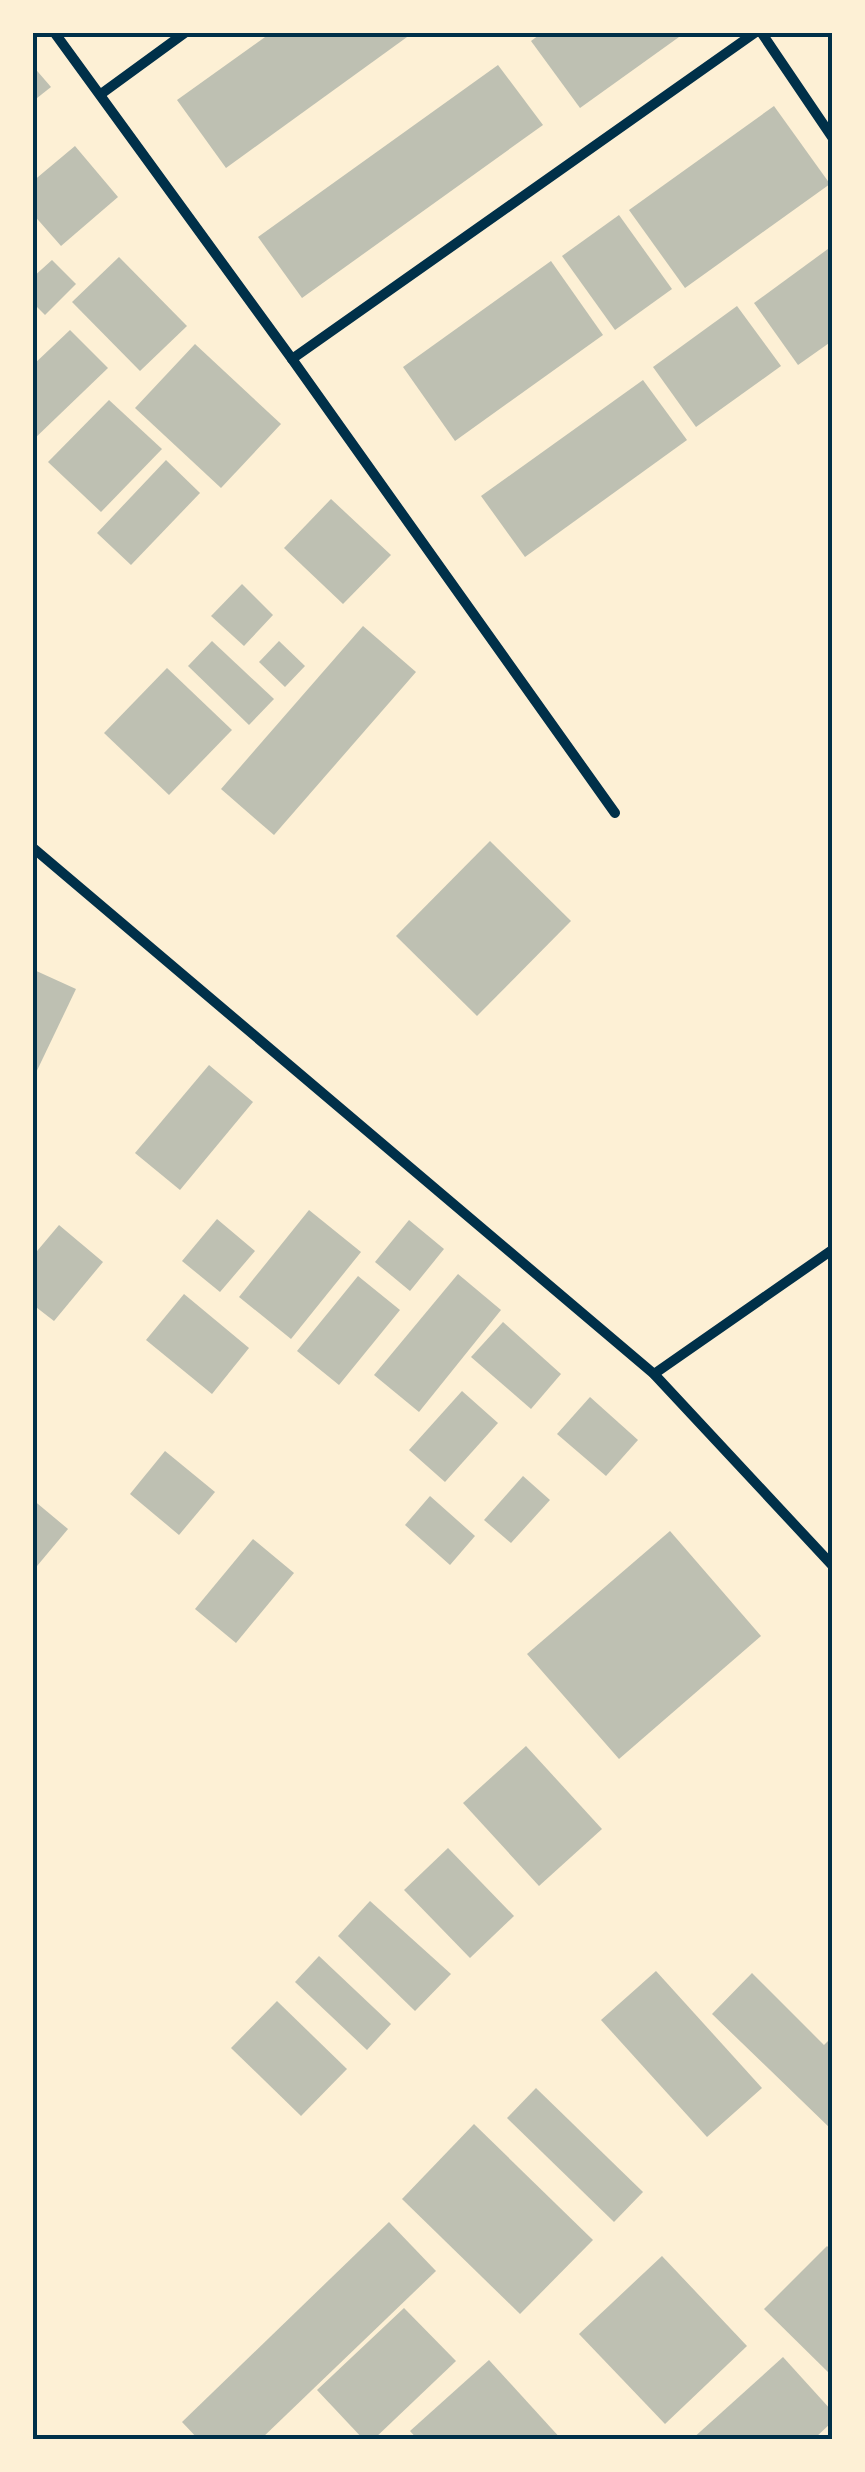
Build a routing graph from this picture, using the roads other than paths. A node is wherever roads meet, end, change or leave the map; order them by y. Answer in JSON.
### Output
{"nodes":[{"id":1,"x":54,"y":32,"type":"edge"},
{"id":2,"x":186,"y":32,"type":"edge"},
{"id":3,"x":758,"y":32,"type":"edge"},
{"id":4,"x":101,"y":94,"type":"junction"},
{"id":5,"x":832,"y":137,"type":"edge"},
{"id":6,"x":292,"y":358,"type":"junction"},
{"id":7,"x":615,"y":813,"type":"dead end"},
{"id":8,"x":32,"y":847,"type":"edge"},
{"id":9,"x":832,"y":1250,"type":"edge"},
{"id":10,"x":654,"y":1374,"type":"junction"},
{"id":11,"x":832,"y":1564,"type":"edge"}],
"edges":[{"from":1,"to":4,"type":"street"},
{"from":2,"to":4,"type":"street"},
{"from":3,"to":5,"type":"street"},
{"from":3,"to":6,"type":"street"},
{"from":4,"to":6,"type":"street"},
{"from":6,"to":7,"type":"street"},
{"from":8,"to":10,"type":"street"},
{"from":9,"to":10,"type":"street"},
{"from":10,"to":11,"type":"street"}]}
